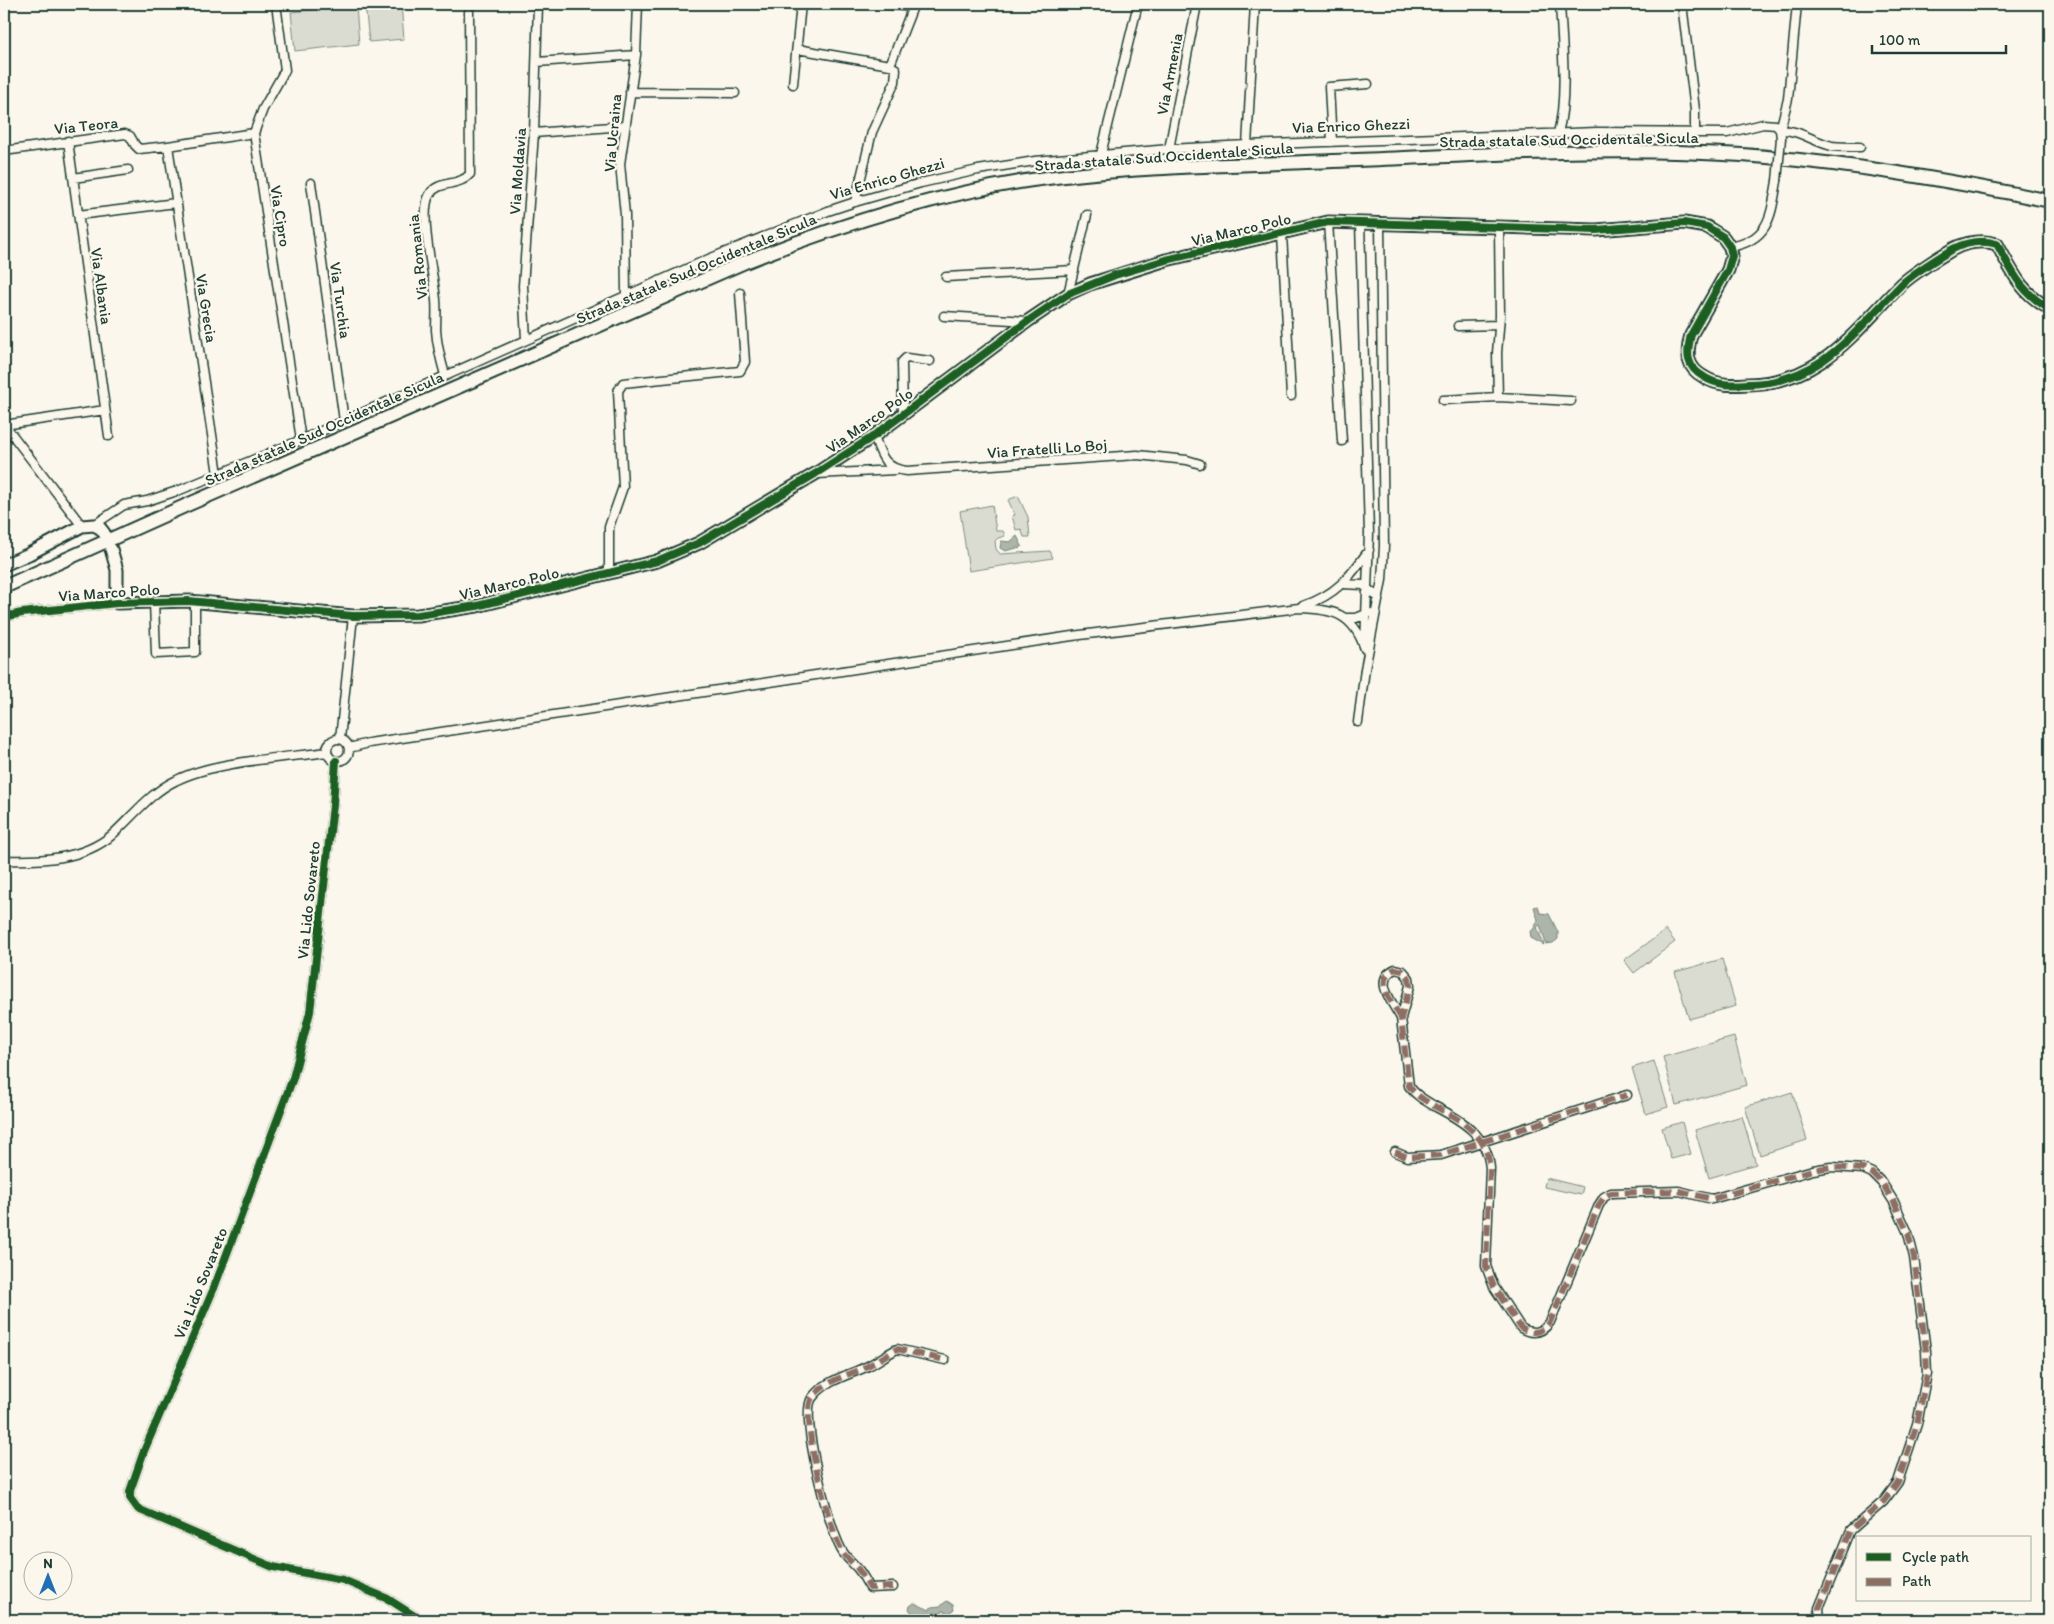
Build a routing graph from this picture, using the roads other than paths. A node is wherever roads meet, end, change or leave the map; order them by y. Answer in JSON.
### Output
{"nodes":[{"id":1,"x":276,"y":4,"type":"edge"},
{"id":2,"x":538,"y":4,"type":"edge"},
{"id":3,"x":638,"y":4,"type":"edge"},
{"id":4,"x":802,"y":4,"type":"edge"},
{"id":5,"x":884,"y":4,"type":"edge"},
{"id":6,"x":1138,"y":4,"type":"edge"},
{"id":7,"x":1197,"y":4,"type":"edge"},
{"id":8,"x":1256,"y":4,"type":"edge"},
{"id":9,"x":1560,"y":4,"type":"edge"},
{"id":10,"x":1682,"y":4,"type":"edge"},
{"id":11,"x":1797,"y":4,"type":"edge"},
{"id":12,"x":914,"y":5,"type":"edge"},
{"id":13,"x":469,"y":12,"type":"dead end"},
{"id":14,"x":796,"y":49,"type":"junction"},
{"id":15,"x":636,"y":55,"type":"junction"},
{"id":16,"x":537,"y":62,"type":"junction"},
{"id":17,"x":890,"y":65,"type":"junction"},
{"id":18,"x":793,"y":84,"type":"dead end"},
{"id":19,"x":1368,"y":84,"type":"dead end"},
{"id":20,"x":630,"y":92,"type":"junction"},
{"id":21,"x":735,"y":93,"type":"dead end"},
{"id":22,"x":624,"y":126,"type":"junction"},
{"id":23,"x":254,"y":133,"type":"junction"},
{"id":24,"x":534,"y":133,"type":"junction"},
{"id":25,"x":1558,"y":133,"type":"junction"},
{"id":26,"x":1695,"y":133,"type":"junction"},
{"id":27,"x":1780,"y":134,"type":"junction"},
{"id":28,"x":68,"y":140,"type":"junction"},
{"id":29,"x":1332,"y":142,"type":"junction"},
{"id":30,"x":1247,"y":145,"type":"junction"},
{"id":31,"x":168,"y":146,"type":"junction"},
{"id":32,"x":1860,"y":147,"type":"dead end"},
{"id":33,"x":1169,"y":149,"type":"junction"},
{"id":34,"x":4,"y":151,"type":"edge"},
{"id":35,"x":1101,"y":154,"type":"junction"},
{"id":36,"x":128,"y":170,"type":"dead end"},
{"id":37,"x":73,"y":178,"type":"junction"},
{"id":38,"x":311,"y":183,"type":"dead end"},
{"id":39,"x":2050,"y":201,"type":"edge"},
{"id":40,"x":176,"y":202,"type":"junction"},
{"id":41,"x":855,"y":202,"type":"junction"},
{"id":42,"x":78,"y":215,"type":"junction"},
{"id":43,"x":1086,"y":215,"type":"dead end"},
{"id":44,"x":1328,"y":222,"type":"junction"},
{"id":45,"x":1360,"y":223,"type":"junction"},
{"id":46,"x":1380,"y":224,"type":"junction"},
{"id":47,"x":1499,"y":228,"type":"junction"},
{"id":48,"x":1282,"y":234,"type":"junction"},
{"id":49,"x":1730,"y":247,"type":"junction"},
{"id":50,"x":1074,"y":270,"type":"junction"},
{"id":51,"x":946,"y":277,"type":"dead end"},
{"id":52,"x":740,"y":293,"type":"dead end"},
{"id":53,"x":1068,"y":294,"type":"junction"},
{"id":54,"x":626,"y":295,"type":"junction"},
{"id":55,"x":2050,"y":309,"type":"edge"},
{"id":56,"x":944,"y":316,"type":"dead end"},
{"id":57,"x":1028,"y":321,"type":"junction"},
{"id":58,"x":1499,"y":324,"type":"junction"},
{"id":59,"x":1458,"y":326,"type":"dead end"},
{"id":60,"x":526,"y":339,"type":"junction"},
{"id":61,"x":930,"y":361,"type":"dead end"},
{"id":62,"x":446,"y":375,"type":"junction"},
{"id":63,"x":1291,"y":396,"type":"dead end"},
{"id":64,"x":1498,"y":397,"type":"junction"},
{"id":65,"x":1443,"y":400,"type":"dead end"},
{"id":66,"x":1571,"y":401,"type":"dead end"},
{"id":67,"x":105,"y":410,"type":"junction"},
{"id":68,"x":903,"y":414,"type":"junction"},
{"id":69,"x":344,"y":421,"type":"junction"},
{"id":70,"x":4,"y":424,"type":"edge"},
{"id":71,"x":109,"y":436,"type":"dead end"},
{"id":72,"x":874,"y":436,"type":"junction"},
{"id":73,"x":301,"y":440,"type":"junction"},
{"id":74,"x":1342,"y":441,"type":"dead end"},
{"id":75,"x":1200,"y":464,"type":"dead end"},
{"id":76,"x":895,"y":470,"type":"junction"},
{"id":77,"x":218,"y":474,"type":"junction"},
{"id":78,"x":815,"y":474,"type":"junction"},
{"id":79,"x":88,"y":525,"type":"junction"},
{"id":80,"x":104,"y":533,"type":"dead end"},
{"id":81,"x":111,"y":549,"type":"dead end"},
{"id":82,"x":1369,"y":550,"type":"junction"},
{"id":83,"x":4,"y":565,"type":"edge"},
{"id":84,"x":609,"y":574,"type":"junction"},
{"id":85,"x":1344,"y":584,"type":"junction"},
{"id":86,"x":4,"y":587,"type":"edge"},
{"id":87,"x":1368,"y":588,"type":"junction"},
{"id":88,"x":195,"y":601,"type":"junction"},
{"id":89,"x":154,"y":602,"type":"junction"},
{"id":90,"x":1378,"y":602,"type":"junction"},
{"id":91,"x":117,"y":603,"type":"junction"},
{"id":92,"x":1299,"y":608,"type":"junction"},
{"id":93,"x":1366,"y":614,"type":"junction"},
{"id":94,"x":353,"y":616,"type":"junction"},
{"id":95,"x":4,"y":617,"type":"edge"},
{"id":96,"x":1347,"y":618,"type":"junction"},
{"id":97,"x":1365,"y":649,"type":"junction"},
{"id":98,"x":1365,"y":669,"type":"junction"},
{"id":99,"x":1358,"y":722,"type":"dead end"},
{"id":100,"x":340,"y":739,"type":"junction"},
{"id":101,"x":349,"y":748,"type":"junction"},
{"id":102,"x":327,"y":752,"type":"junction"},
{"id":103,"x":336,"y":761,"type":"junction"},
{"id":104,"x":4,"y":860,"type":"edge"},
{"id":105,"x":1401,"y":1018,"type":"junction"},
{"id":106,"x":1627,"y":1095,"type":"dead end"},
{"id":107,"x":1483,"y":1142,"type":"junction"},
{"id":108,"x":1395,"y":1152,"type":"dead end"},
{"id":109,"x":945,"y":1360,"type":"dead end"},
{"id":110,"x":893,"y":1587,"type":"dead end"},
{"id":111,"x":421,"y":1620,"type":"edge"},
{"id":112,"x":1820,"y":1620,"type":"edge"}],
"edges":[{"from":1,"to":23,"type":"street","name":"Via Cipro"},
{"from":2,"to":16,"type":"street","name":"Via Moldavia"},
{"from":3,"to":15,"type":"street","name":"Via Ucraina"},
{"from":4,"to":14,"type":"street"},
{"from":5,"to":12,"type":"street"},
{"from":6,"to":35,"type":"street"},
{"from":7,"to":33,"type":"street","name":"Via Armenia"},
{"from":8,"to":30,"type":"street"},
{"from":9,"to":25,"type":"street"},
{"from":10,"to":26,"type":"street"},
{"from":11,"to":27,"type":"street"},
{"from":12,"to":17,"type":"street"},
{"from":13,"to":62,"type":"street","name":"Via Romania"},
{"from":14,"to":17,"type":"street"},
{"from":14,"to":18,"type":"street"},
{"from":15,"to":16,"type":"street"},
{"from":15,"to":20,"type":"street","name":"Via Ucraina"},
{"from":16,"to":24,"type":"street","name":"Via Moldavia"},
{"from":17,"to":41,"type":"street"},
{"from":19,"to":29,"type":"street"},
{"from":20,"to":21,"type":"street"},
{"from":20,"to":22,"type":"street","name":"Via Ucraina"},
{"from":22,"to":24,"type":"street"},
{"from":22,"to":54,"type":"street","name":"Via Ucraina"},
{"from":23,"to":31,"type":"street","name":"Via Teora"},
{"from":23,"to":73,"type":"street","name":"Via Cipro"},
{"from":24,"to":60,"type":"street","name":"Via Moldavia"},
{"from":25,"to":26,"type":"street","name":"Via Enrico Ghezzi"},
{"from":25,"to":29,"type":"street","name":"Via Enrico Ghezzi"},
{"from":26,"to":27,"type":"street","name":"Via Enrico Ghezzi"},
{"from":27,"to":32,"type":"street","name":"Via Enrico Ghezzi"},
{"from":27,"to":49,"type":"street","bridge":true},
{"from":28,"to":31,"type":"street","name":"Via Teora"},
{"from":28,"to":34,"type":"street","name":"Via Teora"},
{"from":28,"to":37,"type":"street","name":"Via Albania"},
{"from":29,"to":30,"type":"street","name":"Via Enrico Ghezzi"},
{"from":30,"to":33,"type":"street","name":"Via Enrico Ghezzi"},
{"from":31,"to":40,"type":"street","name":"Via Grecia"},
{"from":33,"to":35,"type":"street","name":"Via Enrico Ghezzi"},
{"from":35,"to":41,"type":"street","name":"Via Enrico Ghezzi"},
{"from":36,"to":37,"type":"street"},
{"from":37,"to":42,"type":"street","name":"Via Albania"},
{"from":38,"to":69,"type":"street","name":"Via Turchia"},
{"from":39,"to":86,"type":"main road","name":"Strada statale Sud Occidentale Sicula"},
{"from":40,"to":42,"type":"street"},
{"from":40,"to":77,"type":"street","name":"Via Grecia"},
{"from":41,"to":54,"type":"street","name":"Via Enrico Ghezzi"},
{"from":42,"to":67,"type":"street","name":"Via Albania"},
{"from":43,"to":50,"type":"street"},
{"from":44,"to":45,"type":"street","name":"Via Marco Polo"},
{"from":44,"to":48,"type":"street","name":"Via Marco Polo"},
{"from":44,"to":74,"type":"street"},
{"from":45,"to":46,"type":"street","name":"Via Marco Polo"},
{"from":45,"to":82,"type":"street"},
{"from":46,"to":47,"type":"street","name":"Via Marco Polo"},
{"from":46,"to":90,"type":"street"},
{"from":47,"to":49,"type":"street","name":"Via Marco Polo"},
{"from":47,"to":58,"type":"street"},
{"from":48,"to":53,"type":"street","name":"Via Marco Polo"},
{"from":48,"to":63,"type":"street","name":"Via Marco Polo"},
{"from":49,"to":55,"type":"street"},
{"from":50,"to":51,"type":"street"},
{"from":50,"to":53,"type":"street"},
{"from":52,"to":84,"type":"street"},
{"from":53,"to":57,"type":"street","name":"Via Marco Polo"},
{"from":54,"to":60,"type":"street","name":"Via Enrico Ghezzi"},
{"from":56,"to":57,"type":"street"},
{"from":57,"to":68,"type":"street","name":"Via Marco Polo"},
{"from":58,"to":59,"type":"street"},
{"from":58,"to":64,"type":"street"},
{"from":60,"to":62,"type":"street","name":"Via Enrico Ghezzi"},
{"from":61,"to":68,"type":"street","name":"Via Marco Polo"},
{"from":62,"to":69,"type":"street","name":"Via Enrico Ghezzi"},
{"from":64,"to":65,"type":"street"},
{"from":64,"to":66,"type":"street"},
{"from":67,"to":70,"type":"street"},
{"from":67,"to":71,"type":"street","name":"Via Albania"},
{"from":68,"to":72,"type":"street","name":"Via Marco Polo"},
{"from":69,"to":73,"type":"street","name":"Via Enrico Ghezzi"},
{"from":70,"to":79,"type":"street"},
{"from":72,"to":76,"type":"street"},
{"from":72,"to":78,"type":"street","name":"Via Marco Polo"},
{"from":73,"to":77,"type":"street","name":"Via Enrico Ghezzi"},
{"from":75,"to":76,"type":"street","name":"Via Fratelli Lo Boj"},
{"from":76,"to":78,"type":"street","name":"Via Fratelli Lo Boj"},
{"from":77,"to":79,"type":"street","name":"Via Enrico Ghezzi"},
{"from":78,"to":84,"type":"street","name":"Via Marco Polo"},
{"from":79,"to":80,"type":"street"},
{"from":79,"to":83,"type":"street","name":"Via Enrico Ghezzi"},
{"from":81,"to":91,"type":"street","name":"Via Marco Polo"},
{"from":82,"to":85,"type":"street"},
{"from":82,"to":87,"type":"street"},
{"from":84,"to":94,"type":"street","name":"Via Marco Polo"},
{"from":85,"to":87,"type":"street"},
{"from":85,"to":92,"type":"street"},
{"from":87,"to":90,"type":"street"},
{"from":87,"to":93,"type":"street"},
{"from":88,"to":89,"type":"street","name":"Via Marco Polo"},
{"from":88,"to":89,"type":"street"},
{"from":88,"to":94,"type":"street","name":"Via Marco Polo"},
{"from":89,"to":91,"type":"street","name":"Via Marco Polo"},
{"from":90,"to":93,"type":"street"},
{"from":90,"to":98,"type":"street"},
{"from":91,"to":95,"type":"street","name":"Via Marco Polo"},
{"from":92,"to":96,"type":"street"},
{"from":92,"to":101,"type":"street"},
{"from":93,"to":96,"type":"street"},
{"from":93,"to":97,"type":"street"},
{"from":94,"to":100,"type":"street"},
{"from":96,"to":97,"type":"street"},
{"from":97,"to":98,"type":"street"},
{"from":98,"to":99,"type":"street"},
{"from":100,"to":101,"type":"street"},
{"from":100,"to":102,"type":"street"},
{"from":101,"to":103,"type":"street"},
{"from":102,"to":103,"type":"street"},
{"from":102,"to":104,"type":"street"},
{"from":103,"to":111,"type":"street","name":"Via Lido Sovareto"},
{"from":105,"to":105,"type":"street"},
{"from":105,"to":107,"type":"street"},
{"from":106,"to":107,"type":"street"},
{"from":107,"to":108,"type":"street"},
{"from":107,"to":112,"type":"street"},
{"from":109,"to":110,"type":"street"}]}
